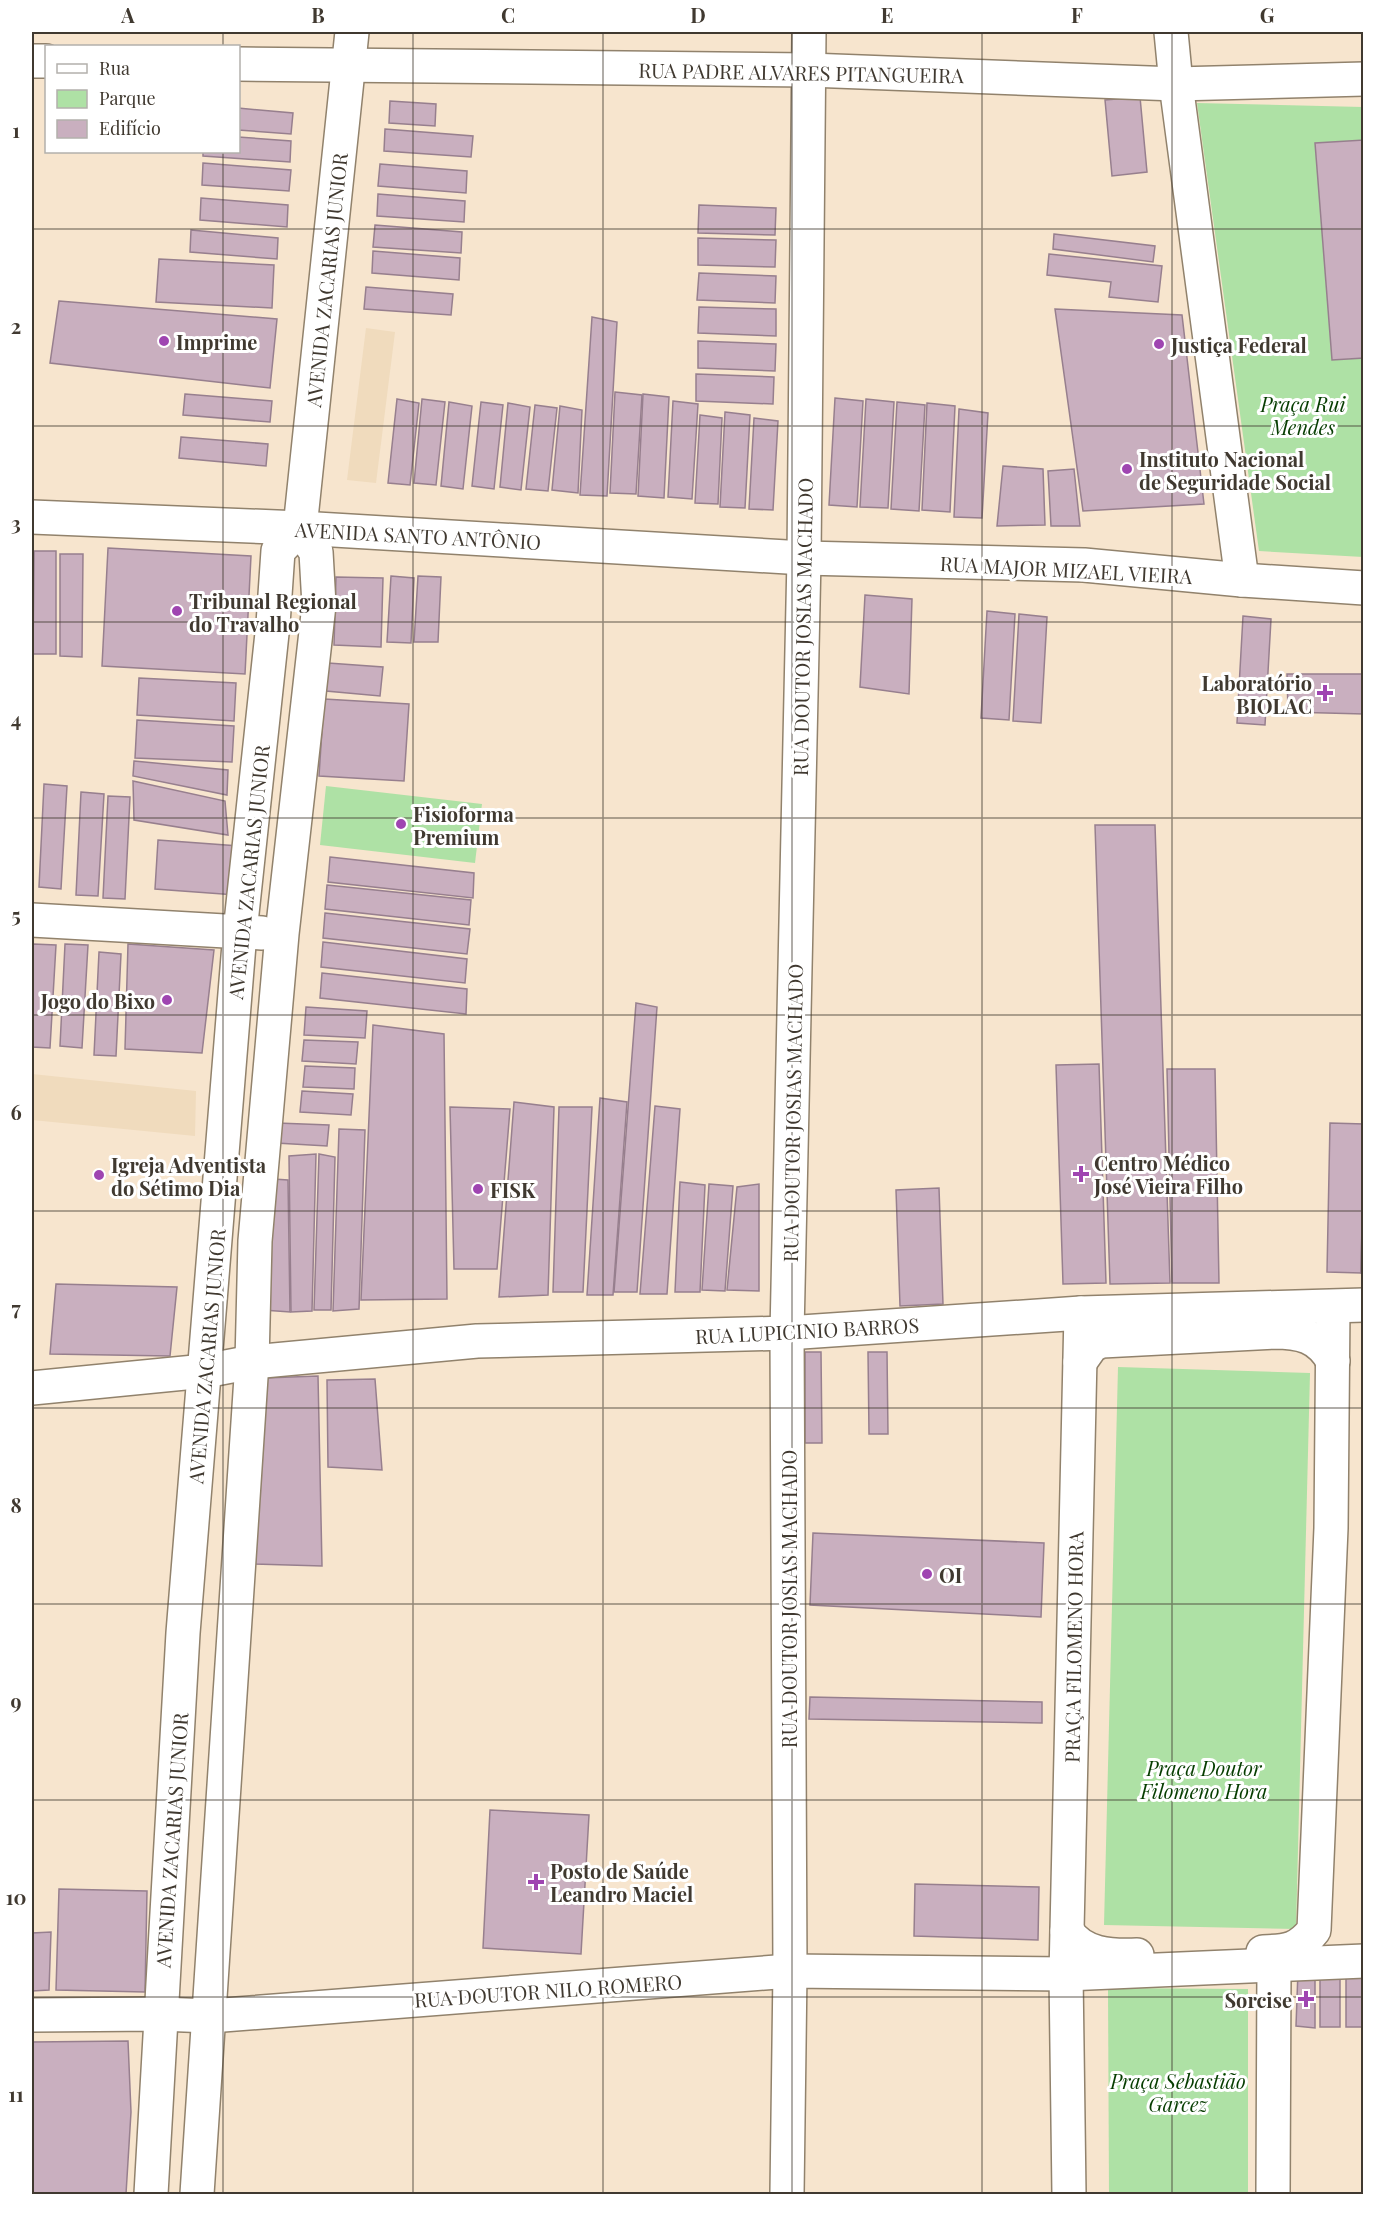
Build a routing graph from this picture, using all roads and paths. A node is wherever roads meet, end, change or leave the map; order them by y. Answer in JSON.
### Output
{"nodes":[{"id":1,"x":352,"y":32,"type":"edge"},
{"id":2,"x":809,"y":32,"type":"edge"},
{"id":3,"x":1171,"y":32,"type":"edge"},
{"id":4,"x":240,"y":64,"type":"edge"},
{"id":5,"x":348,"y":65,"type":"junction"},
{"id":6,"x":809,"y":70,"type":"junction"},
{"id":7,"x":1364,"y":79,"type":"edge"},
{"id":8,"x":1176,"y":84,"type":"junction"},
{"id":9,"x":32,"y":518,"type":"edge"},
{"id":10,"x":300,"y":528,"type":"junction"},
{"id":11,"x":804,"y":558,"type":"junction"},
{"id":12,"x":1242,"y":580,"type":"junction"},
{"id":13,"x":1364,"y":588,"type":"edge"},
{"id":14,"x":32,"y":920,"type":"edge"},
{"id":15,"x":240,"y":932,"type":"junction"},
{"id":16,"x":282,"y":934,"type":"junction"},
{"id":17,"x":1348,"y":1306,"type":"edge"},
{"id":18,"x":1081,"y":1313,"type":"junction"},
{"id":19,"x":787,"y":1333,"type":"junction"},
{"id":20,"x":1333,"y":1360,"type":"junction"},
{"id":21,"x":252,"y":1362,"type":"junction"},
{"id":22,"x":1080,"y":1362,"type":"junction"},
{"id":23,"x":205,"y":1371,"type":"junction"},
{"id":24,"x":32,"y":1388,"type":"edge"},
{"id":25,"x":1067,"y":1931,"type":"junction"},
{"id":26,"x":1285,"y":1957,"type":"junction"},
{"id":27,"x":1364,"y":1961,"type":"edge"},
{"id":28,"x":790,"y":1971,"type":"junction"},
{"id":29,"x":1066,"y":1974,"type":"junction"},
{"id":30,"x":160,"y":2014,"type":"junction"},
{"id":31,"x":32,"y":2015,"type":"edge"},
{"id":32,"x":210,"y":2016,"type":"junction"},
{"id":33,"x":151,"y":2194,"type":"edge"},
{"id":34,"x":197,"y":2194,"type":"edge"},
{"id":35,"x":787,"y":2194,"type":"edge"},
{"id":36,"x":1069,"y":2194,"type":"edge"},
{"id":37,"x":1273,"y":2194,"type":"edge"}],
"edges":[{"from":1,"to":5,"type":"street","name":"AVENIDA ZACARIAS JUNIOR"},
{"from":2,"to":6,"type":"street","name":"RUA DOUTOR JOSIAS MACHADO"},
{"from":3,"to":8,"type":"street"},
{"from":4,"to":5,"type":"street","name":"RUA PADRE ALVARES PITANGUEIRA"},
{"from":5,"to":6,"type":"street","name":"RUA PADRE ALVARES PITANGUEIRA"},
{"from":5,"to":10,"type":"street","name":"AVENIDA ZACARIAS JUNIOR"},
{"from":6,"to":8,"type":"street","name":"RUA PADRE ALVARES PITANGUEIRA"},
{"from":6,"to":11,"type":"street","name":"RUA DOUTOR JOSIAS MACHADO"},
{"from":7,"to":8,"type":"street","name":"RUA PADRE ALVARES PITANGUEIRA"},
{"from":8,"to":12,"type":"street"},
{"from":9,"to":10,"type":"street","name":"AVENIDA SANTO ANTÔNIO"},
{"from":10,"to":11,"type":"street","name":"AVENIDA SANTO ANTÔNIO"},
{"from":10,"to":15,"type":"street","name":"AVENIDA ZACARIAS JUNIOR"},
{"from":10,"to":16,"type":"street","name":"AVENIDA ZACARIAS JUNIOR"},
{"from":11,"to":12,"type":"street","name":"RUA MAJOR MIZAEL VIEIRA"},
{"from":11,"to":19,"type":"street","name":"RUA DOUTOR JOSIAS MACHADO"},
{"from":12,"to":13,"type":"street","name":"RUA MAJOR MIZAEL VIEIRA"},
{"from":14,"to":15,"type":"street"},
{"from":15,"to":16,"type":"street"},
{"from":15,"to":23,"type":"street","name":"AVENIDA ZACARIAS JUNIOR"},
{"from":16,"to":21,"type":"street","name":"AVENIDA ZACARIAS JUNIOR"},
{"from":17,"to":18,"type":"street","name":"RUA LUPICINIO BARROS"},
{"from":17,"to":20,"type":"street"},
{"from":18,"to":19,"type":"street","name":"RUA LUPICINIO BARROS"},
{"from":18,"to":22,"type":"street","name":"PRAÇA FILOMENO HORA"},
{"from":19,"to":21,"type":"street","name":"RUA LUPICINIO BARROS"},
{"from":19,"to":28,"type":"street","name":"RUA DOUTOR JOSIAS MACHADO"},
{"from":20,"to":22,"type":"street"},
{"from":20,"to":26,"type":"street"},
{"from":21,"to":23,"type":"street","name":"RUA LUPICINIO BARROS"},
{"from":21,"to":32,"type":"street","name":"AVENIDA ZACARIAS JUNIOR"},
{"from":22,"to":25,"type":"street","name":"PRAÇA FILOMENO HORA"},
{"from":23,"to":24,"type":"street","name":"RUA LUPICINIO BARROS"},
{"from":23,"to":30,"type":"street","name":"AVENIDA ZACARIAS JUNIOR"},
{"from":25,"to":26,"type":"street"},
{"from":25,"to":29,"type":"street","name":"PRAÇA FILOMENO HORA"},
{"from":26,"to":27,"type":"street"},
{"from":26,"to":29,"type":"street","name":"RUA DOUTOR NILO ROMERO"},
{"from":26,"to":37,"type":"street"},
{"from":28,"to":29,"type":"street","name":"RUA DOUTOR NILO ROMERO"},
{"from":28,"to":32,"type":"street","name":"RUA DOUTOR NILO ROMERO"},
{"from":28,"to":35,"type":"street","name":"RUA DOUTOR JOSIAS MACHADO"},
{"from":29,"to":36,"type":"street","name":"PRAÇA FILOMENO HORA"},
{"from":30,"to":31,"type":"street","name":"RUA DOUTOR NILO ROMERO"},
{"from":30,"to":32,"type":"street","name":"RUA DOUTOR NILO ROMERO"},
{"from":30,"to":33,"type":"street","name":"AVENIDA ZACARIAS JUNIOR"},
{"from":32,"to":34,"type":"street","name":"AVENIDA ZACARIAS JUNIOR"}]}
